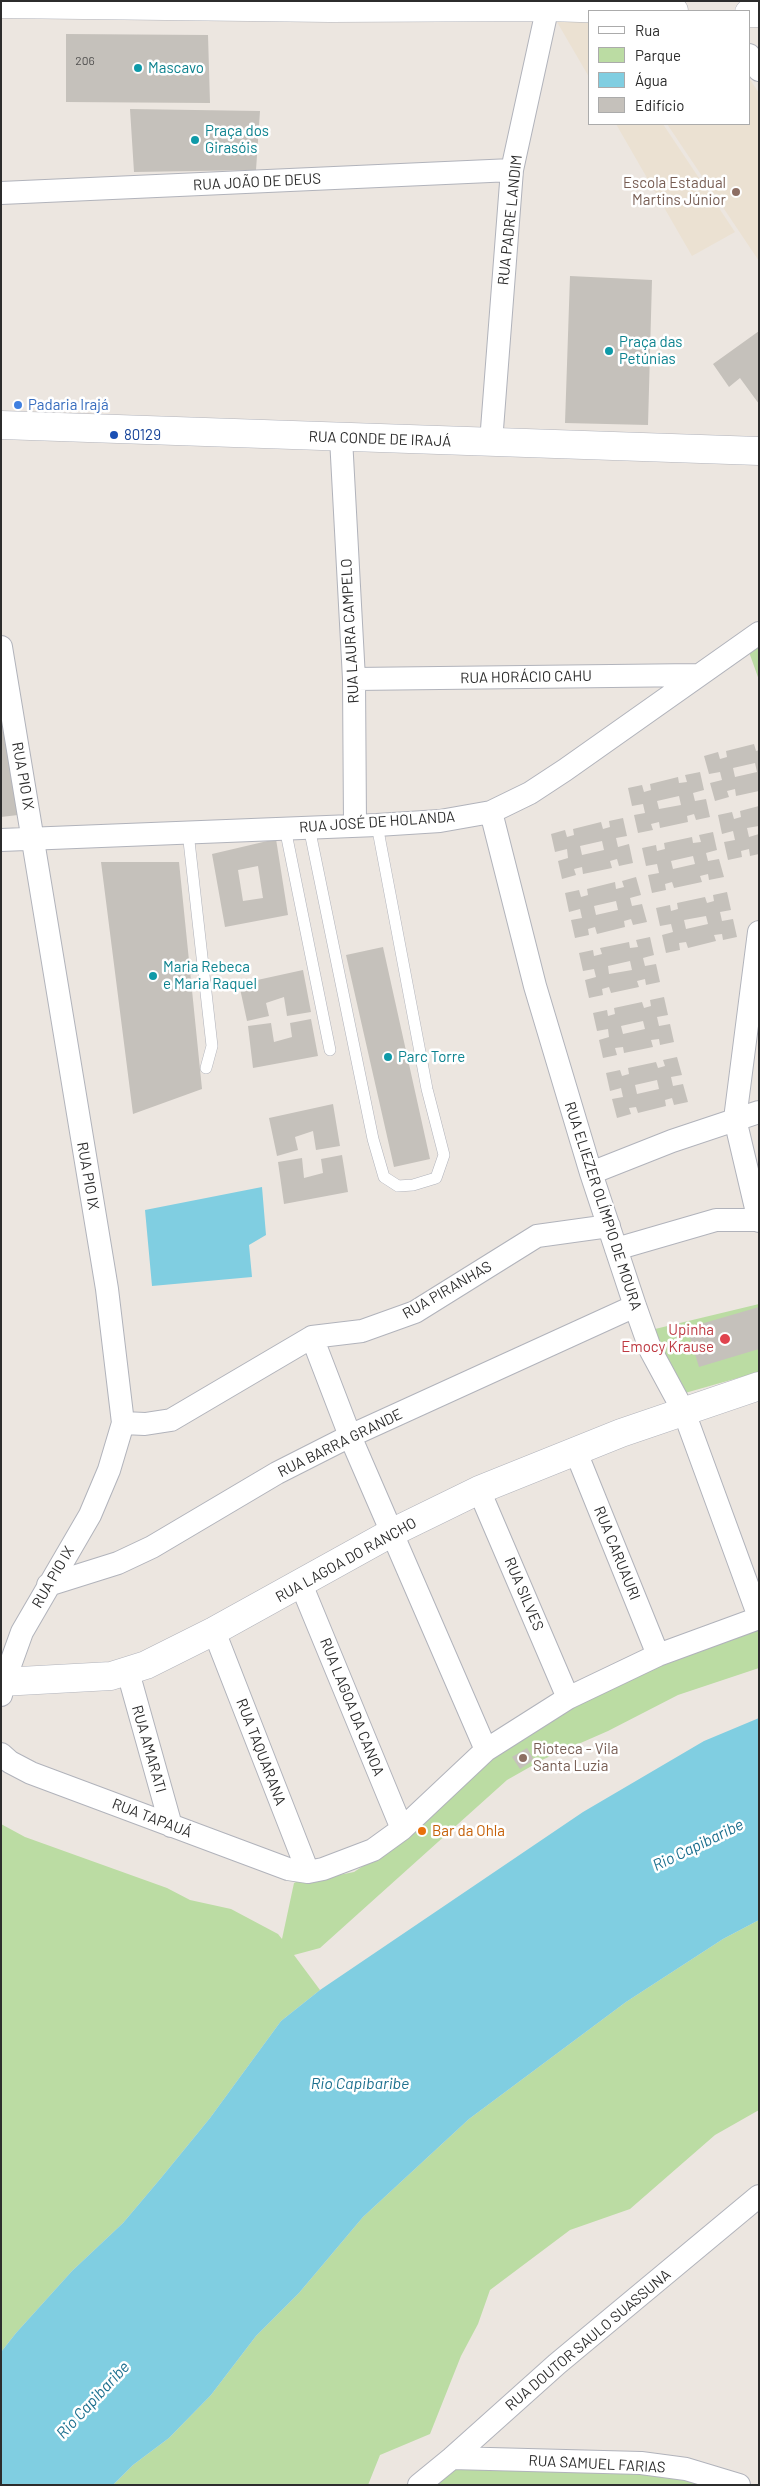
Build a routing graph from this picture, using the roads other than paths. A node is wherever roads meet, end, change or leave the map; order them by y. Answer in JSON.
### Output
{"nodes":[{"id":1,"x":1,"y":4,"type":"edge"},
{"id":2,"x":549,"y":4,"type":"edge"},
{"id":3,"x":331,"y":5,"type":"edge"},
{"id":4,"x":656,"y":10,"type":"edge"},
{"id":5,"x":750,"y":56,"type":"edge"},
{"id":6,"x":759,"y":70,"type":"edge"},
{"id":7,"x":512,"y":170,"type":"junction"},
{"id":8,"x":1,"y":193,"type":"edge"},
{"id":9,"x":1,"y":425,"type":"edge"},
{"id":10,"x":341,"y":438,"type":"junction"},
{"id":11,"x":491,"y":442,"type":"junction"},
{"id":12,"x":759,"y":451,"type":"edge"},
{"id":13,"x":759,"y":633,"type":"edge"},
{"id":14,"x":1,"y":647,"type":"edge"},
{"id":15,"x":697,"y":675,"type":"junction"},
{"id":16,"x":354,"y":679,"type":"junction"},
{"id":17,"x":491,"y":812,"type":"junction"},
{"id":18,"x":355,"y":825,"type":"junction"},
{"id":19,"x":377,"y":825,"type":"junction"},
{"id":20,"x":309,"y":827,"type":"junction"},
{"id":21,"x":286,"y":828,"type":"junction"},
{"id":22,"x":188,"y":832,"type":"junction"},
{"id":23,"x":34,"y":839,"type":"junction"},
{"id":24,"x":1,"y":840,"type":"edge"},
{"id":25,"x":759,"y":932,"type":"edge"},
{"id":26,"x":330,"y":1050,"type":"dead end"},
{"id":27,"x":206,"y":1068,"type":"dead end"},
{"id":28,"x":759,"y":1112,"type":"edge"},
{"id":29,"x":735,"y":1119,"type":"junction"},
{"id":30,"x":591,"y":1173,"type":"junction"},
{"id":31,"x":759,"y":1221,"type":"edge"},
{"id":32,"x":609,"y":1226,"type":"junction"},
{"id":33,"x":616,"y":1249,"type":"junction"},
{"id":34,"x":635,"y":1306,"type":"junction"},
{"id":35,"x":312,"y":1337,"type":"junction"},
{"id":36,"x":759,"y":1386,"type":"edge"},
{"id":37,"x":684,"y":1412,"type":"junction"},
{"id":38,"x":123,"y":1423,"type":"junction"},
{"id":39,"x":350,"y":1436,"type":"junction"},
{"id":40,"x":576,"y":1452,"type":"junction"},
{"id":41,"x":479,"y":1490,"type":"junction"},
{"id":42,"x":391,"y":1533,"type":"junction"},
{"id":43,"x":301,"y":1584,"type":"junction"},
{"id":44,"x":48,"y":1585,"type":"junction"},
{"id":45,"x":759,"y":1618,"type":"edge"},
{"id":46,"x":214,"y":1631,"type":"junction"},
{"id":47,"x":658,"y":1655,"type":"junction"},
{"id":48,"x":128,"y":1672,"type":"junction"},
{"id":49,"x":2,"y":1687,"type":"edge"},
{"id":50,"x":568,"y":1698,"type":"junction"},
{"id":51,"x":486,"y":1750,"type":"junction"},
{"id":52,"x":1,"y":1754,"type":"edge"},
{"id":53,"x":171,"y":1826,"type":"junction"},
{"id":54,"x":402,"y":1829,"type":"junction"},
{"id":55,"x":308,"y":1872,"type":"junction"},
{"id":56,"x":759,"y":2196,"type":"edge"},
{"id":57,"x":452,"y":2458,"type":"junction"},
{"id":58,"x":424,"y":2483,"type":"edge"},
{"id":59,"x":739,"y":2485,"type":"edge"}],
"edges":[{"from":1,"to":3,"type":"main road"},
{"from":2,"to":3,"type":"main road"},
{"from":2,"to":4,"type":"main road"},
{"from":2,"to":7,"type":"street","name":"RUA PADRE LANDIM"},
{"from":5,"to":6,"type":"street"},
{"from":7,"to":8,"type":"street","name":"RUA JOÃO DE DEUS"},
{"from":7,"to":11,"type":"street","name":"RUA PADRE LANDIM"},
{"from":9,"to":10,"type":"main road","name":"RUA CONDE DE IRAJÁ"},
{"from":10,"to":11,"type":"main road","name":"RUA CONDE DE IRAJÁ"},
{"from":10,"to":16,"type":"street","name":"RUA LAURA CAMPELO"},
{"from":11,"to":12,"type":"main road","name":"RUA CONDE DE IRAJÁ"},
{"from":13,"to":15,"type":"street","name":"RUA JOSÉ DE HOLANDA"},
{"from":14,"to":23,"type":"street","name":"RUA PIO IX"},
{"from":15,"to":16,"type":"street","name":"RUA HORÁCIO CAHU"},
{"from":15,"to":17,"type":"street","name":"RUA JOSÉ DE HOLANDA"},
{"from":16,"to":18,"type":"street","name":"RUA LAURA CAMPELO"},
{"from":17,"to":19,"type":"street","name":"RUA JOSÉ DE HOLANDA"},
{"from":17,"to":30,"type":"street","name":"RUA ELIEZER OLÍMPIO DE MOURA"},
{"from":18,"to":19,"type":"street","name":"RUA JOSÉ DE HOLANDA"},
{"from":18,"to":20,"type":"street","name":"RUA JOSÉ DE HOLANDA"},
{"from":19,"to":20,"type":"lane"},
{"from":20,"to":21,"type":"street","name":"RUA JOSÉ DE HOLANDA"},
{"from":21,"to":22,"type":"street","name":"RUA JOSÉ DE HOLANDA"},
{"from":21,"to":26,"type":"lane"},
{"from":22,"to":23,"type":"street","name":"RUA JOSÉ DE HOLANDA"},
{"from":22,"to":27,"type":"lane"},
{"from":23,"to":24,"type":"street","name":"RUA JOSÉ DE HOLANDA"},
{"from":23,"to":38,"type":"street","name":"RUA PIO IX"},
{"from":25,"to":29,"type":"street"},
{"from":28,"to":29,"type":"street"},
{"from":29,"to":30,"type":"street"},
{"from":29,"to":31,"type":"street"},
{"from":30,"to":32,"type":"street","name":"RUA ELIEZER OLÍMPIO DE MOURA"},
{"from":31,"to":33,"type":"street"},
{"from":32,"to":33,"type":"street","name":"RUA ELIEZER OLÍMPIO DE MOURA"},
{"from":32,"to":35,"type":"street","name":"RUA PIRANHAS"},
{"from":33,"to":34,"type":"street","name":"RUA ELIEZER OLÍMPIO DE MOURA"},
{"from":34,"to":37,"type":"street","name":"RUA ELIEZER OLÍMPIO DE MOURA"},
{"from":34,"to":39,"type":"street","name":"RUA BARRA GRANDE"},
{"from":35,"to":38,"type":"street","name":"RUA PIRANHAS"},
{"from":35,"to":39,"type":"street"},
{"from":36,"to":37,"type":"main road","name":"RUA LAGOA DO RANCHO"},
{"from":37,"to":40,"type":"main road","name":"RUA LAGOA DO RANCHO"},
{"from":37,"to":45,"type":"street","name":"RUA ELIEZER OLÍMPIO DE MOURA"},
{"from":38,"to":44,"type":"street","name":"RUA PIO IX"},
{"from":39,"to":42,"type":"street"},
{"from":39,"to":44,"type":"street","name":"RUA BARRA GRANDE"},
{"from":40,"to":41,"type":"main road","name":"RUA LAGOA DO RANCHO"},
{"from":40,"to":47,"type":"street","name":"RUA CARUAURI"},
{"from":41,"to":42,"type":"main road","name":"RUA LAGOA DO RANCHO"},
{"from":41,"to":50,"type":"street","name":"RUA SILVES"},
{"from":42,"to":43,"type":"main road","name":"RUA LAGOA DO RANCHO"},
{"from":42,"to":51,"type":"street"},
{"from":43,"to":46,"type":"main road","name":"RUA LAGOA DO RANCHO"},
{"from":43,"to":54,"type":"street","name":"RUA LAGOA DA CANOA"},
{"from":44,"to":49,"type":"street","name":"RUA PIO IX"},
{"from":45,"to":47,"type":"street"},
{"from":46,"to":48,"type":"main road","name":"RUA LAGOA DO RANCHO"},
{"from":46,"to":55,"type":"street","name":"RUA TAQUARANA"},
{"from":47,"to":50,"type":"street"},
{"from":48,"to":49,"type":"main road","name":"RUA LAGOA DO RANCHO"},
{"from":48,"to":53,"type":"street","name":"RUA AMARATI"},
{"from":50,"to":51,"type":"street"},
{"from":51,"to":54,"type":"street"},
{"from":52,"to":53,"type":"street","name":"RUA TAPAUÁ"},
{"from":53,"to":55,"type":"street","name":"RUA TAPAUÁ"},
{"from":54,"to":55,"type":"street"},
{"from":56,"to":57,"type":"street","name":"RUA DOUTOR SAULO SUASSUNA"},
{"from":57,"to":58,"type":"street","name":"RUA DOUTOR SAULO SUASSUNA"},
{"from":57,"to":59,"type":"street","name":"RUA SAMUEL FARIAS"}]}
